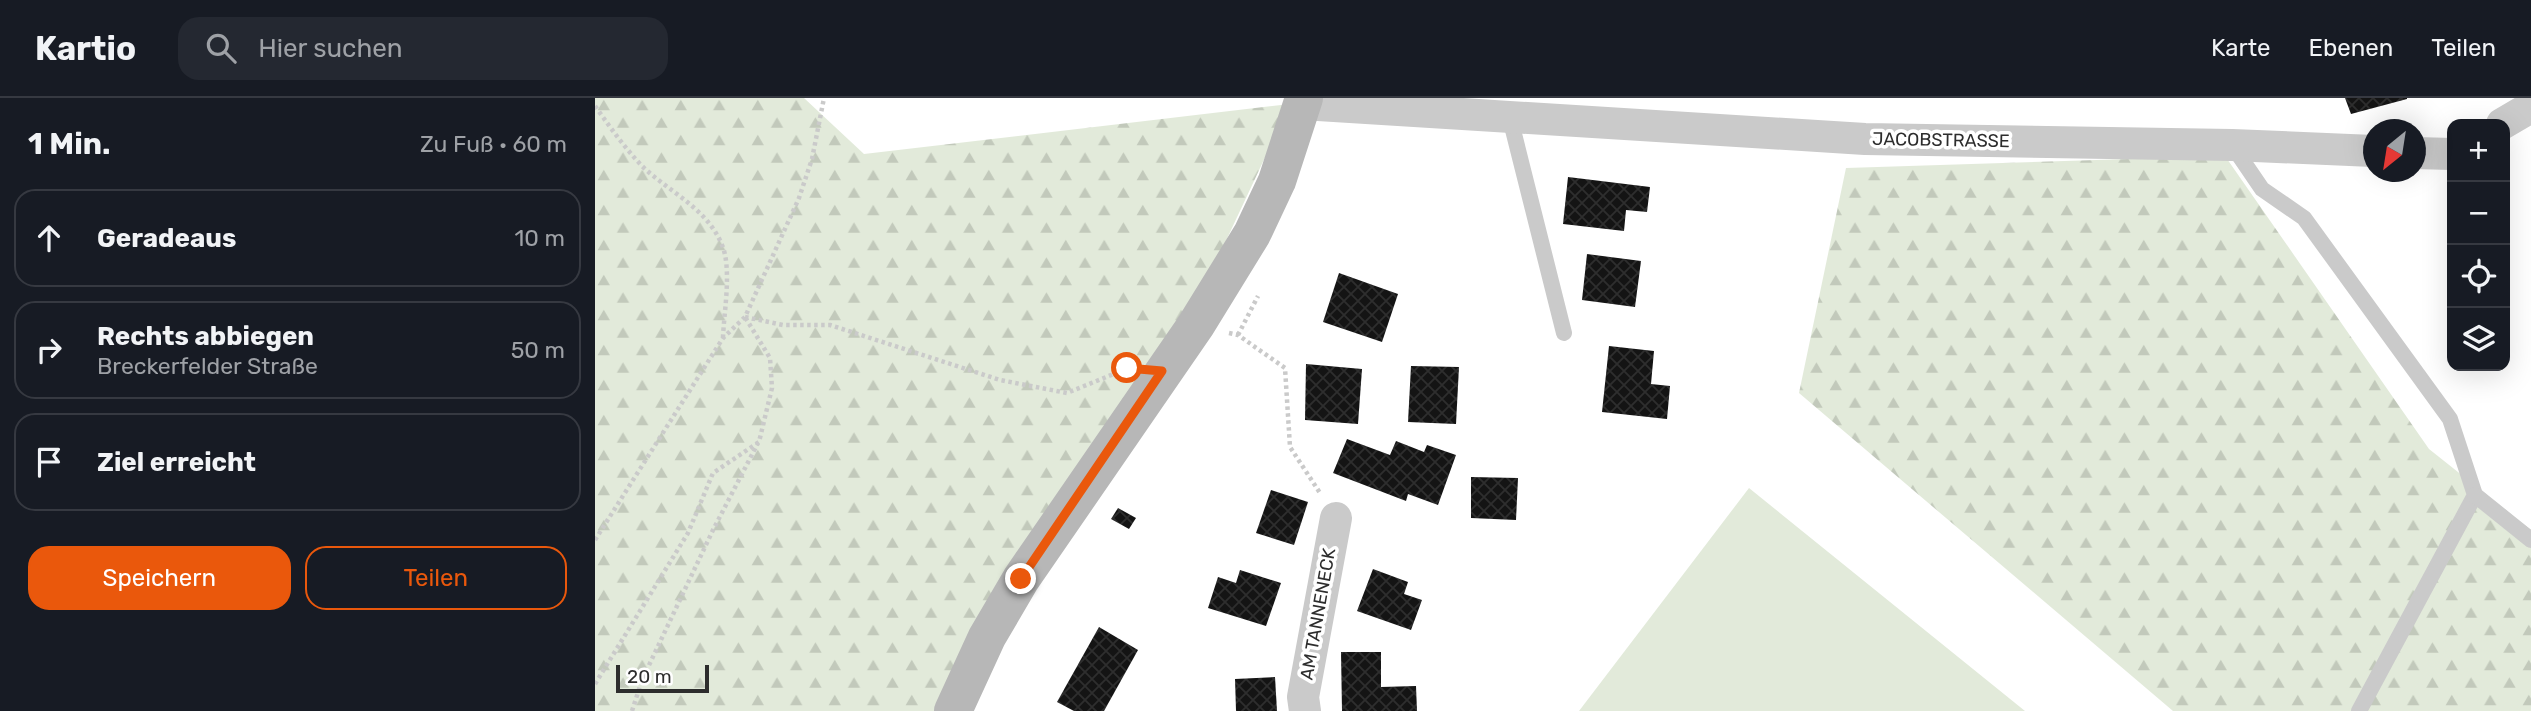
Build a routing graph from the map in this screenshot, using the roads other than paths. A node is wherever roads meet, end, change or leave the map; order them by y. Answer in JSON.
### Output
{"nodes":[{"id":1,"x":1303,"y":101,"type":"edge"},
{"id":2,"x":2531,"y":107,"type":"edge"},
{"id":3,"x":1510,"y":118,"type":"junction"},
{"id":4,"x":2510,"y":119,"type":"edge"},
{"id":5,"x":2232,"y":145,"type":"junction"},
{"id":6,"x":2363,"y":151,"type":"edge"},
{"id":7,"x":2426,"y":153,"type":"edge"},
{"id":8,"x":2447,"y":154,"type":"edge"},
{"id":9,"x":1565,"y":333,"type":"dead end"},
{"id":10,"x":2475,"y":495,"type":"junction"},
{"id":11,"x":1336,"y":518,"type":"road end"},
{"id":12,"x":2531,"y":540,"type":"edge"},
{"id":13,"x":953,"y":711,"type":"edge"},
{"id":14,"x":1305,"y":711,"type":"edge"},
{"id":15,"x":2359,"y":711,"type":"edge"}],
"edges":[{"from":1,"to":3,"type":"street","name":"JACOBSTRASSE"},
{"from":1,"to":13,"type":"main road"},
{"from":2,"to":4,"type":"street"},
{"from":3,"to":5,"type":"street","name":"JACOBSTRASSE"},
{"from":3,"to":9,"type":"lane"},
{"from":5,"to":6,"type":"street","name":"JACOBSTRASSE"},
{"from":5,"to":10,"type":"lane"},
{"from":7,"to":8,"type":"street"},
{"from":10,"to":12,"type":"lane"},
{"from":10,"to":15,"type":"lane"},
{"from":11,"to":14,"type":"street","name":"AM TANNENECK"}]}
